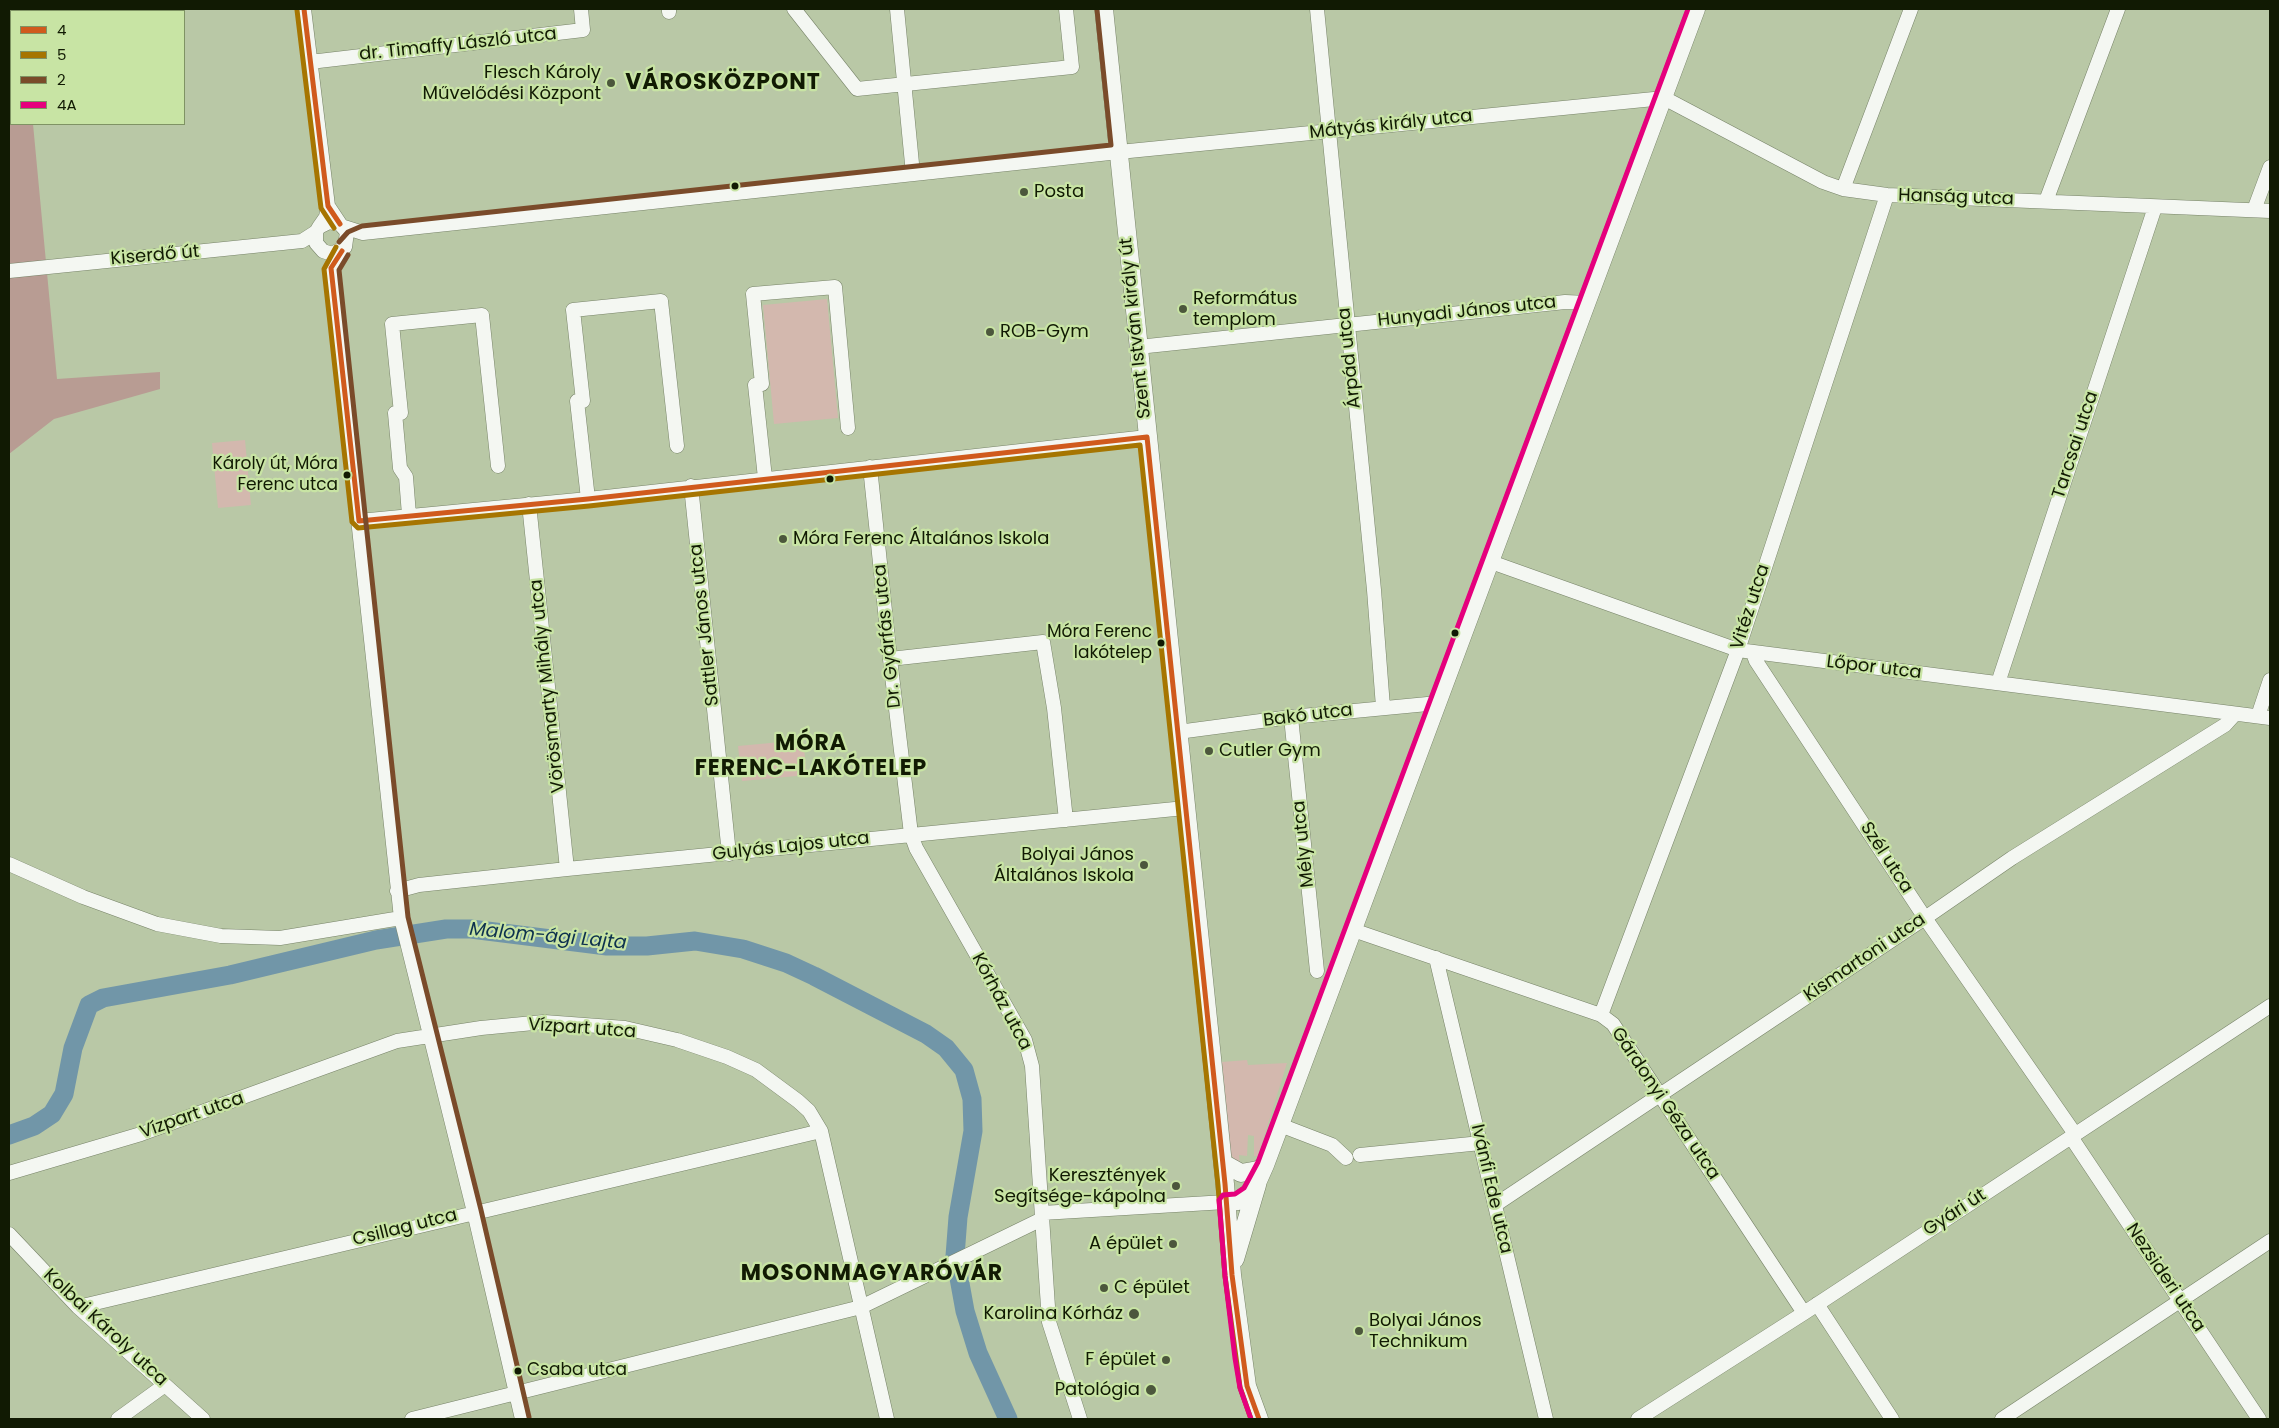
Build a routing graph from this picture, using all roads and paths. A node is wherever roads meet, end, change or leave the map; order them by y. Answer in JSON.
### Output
{"nodes":[{"id":1,"x":304,"y":9,"type":"edge"},
{"id":2,"x":581,"y":9,"type":"edge"},
{"id":3,"x":794,"y":9,"type":"edge"},
{"id":4,"x":897,"y":9,"type":"edge"},
{"id":5,"x":1066,"y":9,"type":"edge"},
{"id":6,"x":1104,"y":9,"type":"edge"},
{"id":7,"x":1316,"y":9,"type":"edge"},
{"id":8,"x":1696,"y":9,"type":"edge"},
{"id":9,"x":1911,"y":9,"type":"edge"},
{"id":10,"x":2118,"y":9,"type":"edge"},
{"id":11,"x":310,"y":62,"type":"junction"},
{"id":12,"x":906,"y":85,"type":"junction"},
{"id":13,"x":1664,"y":98,"type":"junction"},
{"id":14,"x":1329,"y":131,"type":"junction"},
{"id":15,"x":1118,"y":152,"type":"junction"},
{"id":16,"x":2270,"y":167,"type":"edge"},
{"id":17,"x":913,"y":174,"type":"junction"},
{"id":18,"x":1843,"y":190,"type":"junction"},
{"id":19,"x":1888,"y":195,"type":"junction"},
{"id":20,"x":2046,"y":201,"type":"junction"},
{"id":21,"x":328,"y":206,"type":"junction"},
{"id":22,"x":2155,"y":207,"type":"junction"},
{"id":23,"x":2254,"y":210,"type":"junction"},
{"id":24,"x":2270,"y":211,"type":"edge"},
{"id":25,"x":342,"y":226,"type":"junction"},
{"id":26,"x":318,"y":230,"type":"junction"},
{"id":27,"x":363,"y":233,"type":"junction"},
{"id":28,"x":302,"y":241,"type":"junction"},
{"id":29,"x":343,"y":249,"type":"junction"},
{"id":30,"x":321,"y":250,"type":"junction"},
{"id":31,"x":331,"y":268,"type":"junction"},
{"id":32,"x":9,"y":271,"type":"edge"},
{"id":33,"x":1588,"y":303,"type":"junction"},
{"id":34,"x":1346,"y":325,"type":"junction"},
{"id":35,"x":1138,"y":346,"type":"junction"},
{"id":36,"x":848,"y":428,"type":"dead end"},
{"id":37,"x":1147,"y":438,"type":"junction"},
{"id":38,"x":677,"y":446,"type":"dead end"},
{"id":39,"x":498,"y":466,"type":"dead end"},
{"id":40,"x":870,"y":467,"type":"junction"},
{"id":41,"x":765,"y":478,"type":"junction"},
{"id":42,"x":691,"y":486,"type":"junction"},
{"id":43,"x":588,"y":498,"type":"junction"},
{"id":44,"x":529,"y":504,"type":"junction"},
{"id":45,"x":409,"y":515,"type":"junction"},
{"id":46,"x":359,"y":520,"type":"junction"},
{"id":47,"x":1491,"y":562,"type":"junction"},
{"id":48,"x":1738,"y":650,"type":"junction"},
{"id":49,"x":1754,"y":653,"type":"junction"},
{"id":50,"x":890,"y":659,"type":"junction"},
{"id":51,"x":2270,"y":680,"type":"edge"},
{"id":52,"x":1998,"y":683,"type":"junction"},
{"id":53,"x":1438,"y":703,"type":"junction"},
{"id":54,"x":1383,"y":707,"type":"junction"},
{"id":55,"x":2236,"y":714,"type":"junction"},
{"id":56,"x":1291,"y":717,"type":"junction"},
{"id":57,"x":2264,"y":717,"type":"edge"},
{"id":58,"x":1178,"y":732,"type":"junction"},
{"id":59,"x":1185,"y":808,"type":"junction"},
{"id":60,"x":1066,"y":820,"type":"junction"},
{"id":61,"x":912,"y":834,"type":"junction"},
{"id":62,"x":729,"y":854,"type":"junction"},
{"id":63,"x":9,"y":864,"type":"edge"},
{"id":64,"x":567,"y":868,"type":"junction"},
{"id":65,"x":397,"y":891,"type":"junction"},
{"id":66,"x":1925,"y":918,"type":"junction"},
{"id":67,"x":402,"y":922,"type":"junction"},
{"id":68,"x":1353,"y":930,"type":"junction"},
{"id":69,"x":1436,"y":958,"type":"junction"},
{"id":70,"x":1317,"y":971,"type":"dead end"},
{"id":71,"x":2270,"y":1006,"type":"edge"},
{"id":72,"x":1601,"y":1015,"type":"junction"},
{"id":73,"x":431,"y":1035,"type":"junction"},
{"id":74,"x":1660,"y":1096,"type":"junction"},
{"id":75,"x":1280,"y":1125,"type":"junction"},
{"id":76,"x":821,"y":1131,"type":"junction"},
{"id":77,"x":2073,"y":1135,"type":"junction"},
{"id":78,"x":1481,"y":1143,"type":"junction"},
{"id":79,"x":1222,"y":1163,"type":"junction"},
{"id":80,"x":1265,"y":1165,"type":"junction"},
{"id":81,"x":9,"y":1173,"type":"edge"},
{"id":82,"x":1257,"y":1182,"type":"junction"},
{"id":83,"x":1226,"y":1202,"type":"junction"},
{"id":84,"x":1495,"y":1205,"type":"junction"},
{"id":85,"x":474,"y":1212,"type":"junction"},
{"id":86,"x":1042,"y":1216,"type":"junction"},
{"id":87,"x":9,"y":1234,"type":"edge"},
{"id":88,"x":2270,"y":1242,"type":"edge"},
{"id":89,"x":1232,"y":1275,"type":"junction"},
{"id":90,"x":2181,"y":1301,"type":"junction"},
{"id":91,"x":1817,"y":1304,"type":"junction"},
{"id":92,"x":78,"y":1307,"type":"junction"},
{"id":93,"x":861,"y":1307,"type":"junction"},
{"id":94,"x":1804,"y":1313,"type":"junction"},
{"id":95,"x":165,"y":1385,"type":"junction"},
{"id":96,"x":516,"y":1395,"type":"junction"},
{"id":97,"x":118,"y":1419,"type":"edge"},
{"id":98,"x":202,"y":1419,"type":"edge"},
{"id":99,"x":412,"y":1419,"type":"edge"},
{"id":100,"x":522,"y":1419,"type":"edge"},
{"id":101,"x":887,"y":1419,"type":"edge"},
{"id":102,"x":1080,"y":1419,"type":"edge"},
{"id":103,"x":1259,"y":1419,"type":"edge"},
{"id":104,"x":1546,"y":1419,"type":"edge"},
{"id":105,"x":1638,"y":1419,"type":"edge"},
{"id":106,"x":1892,"y":1419,"type":"edge"},
{"id":107,"x":2002,"y":1419,"type":"edge"},
{"id":108,"x":2259,"y":1419,"type":"edge"}],
"edges":[{"from":1,"to":11,"type":"street"},
{"from":2,"to":11,"type":"street","name":"dr. Timaffy László utca"},
{"from":3,"to":12,"type":"street"},
{"from":4,"to":12,"type":"street"},
{"from":5,"to":12,"type":"street"},
{"from":6,"to":15,"type":"main road","name":"Szent István király út"},
{"from":7,"to":14,"type":"street","name":"Árpád utca"},
{"from":8,"to":13,"type":"main road"},
{"from":9,"to":18,"type":"street"},
{"from":10,"to":20,"type":"street"},
{"from":11,"to":21,"type":"street"},
{"from":12,"to":17,"type":"street"},
{"from":13,"to":14,"type":"street","name":"Mátyás király utca"},
{"from":13,"to":18,"type":"street","name":"Hanság utca"},
{"from":13,"to":33,"type":"main road"},
{"from":14,"to":15,"type":"street","name":"Mátyás király utca"},
{"from":14,"to":34,"type":"street","name":"Árpád utca"},
{"from":15,"to":17,"type":"street","name":"Mátyás király utca"},
{"from":15,"to":35,"type":"main road","name":"Szent István király út"},
{"from":16,"to":23,"type":"street"},
{"from":17,"to":27,"type":"street","name":"Mátyás király utca"},
{"from":18,"to":19,"type":"street","name":"Hanság utca"},
{"from":19,"to":20,"type":"street","name":"Hanság utca"},
{"from":19,"to":48,"type":"street","name":"Vitéz utca"},
{"from":20,"to":22,"type":"street","name":"Hanság utca"},
{"from":21,"to":25,"type":"street"},
{"from":21,"to":26,"type":"street"},
{"from":22,"to":23,"type":"street","name":"Hanság utca"},
{"from":22,"to":52,"type":"street","name":"Tarcsai utca"},
{"from":23,"to":24,"type":"street","name":"Hanság utca"},
{"from":25,"to":26,"type":"street"},
{"from":25,"to":27,"type":"street"},
{"from":25,"to":29,"type":"street"},
{"from":26,"to":28,"type":"street","name":"Kiserdő út"},
{"from":26,"to":30,"type":"street"},
{"from":27,"to":29,"type":"street"},
{"from":28,"to":30,"type":"street","name":"Kiserdő út"},
{"from":28,"to":32,"type":"street","name":"Kiserdő út"},
{"from":29,"to":30,"type":"street"},
{"from":29,"to":31,"type":"street"},
{"from":30,"to":31,"type":"street"},
{"from":31,"to":46,"type":"street"},
{"from":33,"to":34,"type":"street","name":"Hunyadi János utca"},
{"from":33,"to":47,"type":"main road"},
{"from":34,"to":35,"type":"street","name":"Hunyadi János utca"},
{"from":34,"to":54,"type":"street","name":"Árpád utca"},
{"from":35,"to":37,"type":"main road","name":"Szent István király út"},
{"from":36,"to":41,"type":"street"},
{"from":37,"to":40,"type":"street"},
{"from":37,"to":58,"type":"main road","name":"Szent István király út"},
{"from":38,"to":43,"type":"street"},
{"from":39,"to":45,"type":"street"},
{"from":40,"to":41,"type":"street"},
{"from":40,"to":50,"type":"street","name":"Dr. Gyárfás utca"},
{"from":41,"to":42,"type":"street"},
{"from":42,"to":43,"type":"street"},
{"from":42,"to":62,"type":"street","name":"Sattler János utca"},
{"from":43,"to":44,"type":"street"},
{"from":44,"to":45,"type":"street"},
{"from":44,"to":64,"type":"street","name":"Vörösmarty Mihály utca"},
{"from":45,"to":46,"type":"street"},
{"from":46,"to":65,"type":"street"},
{"from":47,"to":48,"type":"street","name":"Lőpor utca"},
{"from":47,"to":53,"type":"main road"},
{"from":48,"to":49,"type":"street","name":"Lőpor utca"},
{"from":48,"to":72,"type":"street","name":"Vitéz utca"},
{"from":49,"to":52,"type":"street","name":"Lőpor utca"},
{"from":49,"to":66,"type":"street","name":"Szél utca"},
{"from":50,"to":60,"type":"street"},
{"from":50,"to":61,"type":"street","name":"Dr. Gyárfás utca"},
{"from":51,"to":57,"type":"street"},
{"from":52,"to":55,"type":"street","name":"Lőpor utca"},
{"from":53,"to":54,"type":"street","name":"Bakó utca"},
{"from":53,"to":68,"type":"main road"},
{"from":54,"to":56,"type":"street","name":"Bakó utca"},
{"from":55,"to":57,"type":"street","name":"Lőpor utca"},
{"from":55,"to":66,"type":"street","name":"Kismartoni utca"},
{"from":56,"to":58,"type":"street","name":"Bakó utca"},
{"from":56,"to":70,"type":"street","name":"Mély utca"},
{"from":58,"to":59,"type":"main road","name":"Szent István király út"},
{"from":59,"to":60,"type":"street","name":"Gulyás Lajos utca"},
{"from":59,"to":79,"type":"main road","name":"Szent István király út"},
{"from":60,"to":61,"type":"street","name":"Gulyás Lajos utca"},
{"from":61,"to":62,"type":"street","name":"Gulyás Lajos utca"},
{"from":61,"to":86,"type":"street","name":"Kórház utca"},
{"from":62,"to":64,"type":"street","name":"Gulyás Lajos utca"},
{"from":63,"to":67,"type":"street"},
{"from":64,"to":65,"type":"street","name":"Gulyás Lajos utca"},
{"from":65,"to":67,"type":"street"},
{"from":66,"to":74,"type":"street","name":"Kismartoni utca"},
{"from":66,"to":77,"type":"street","name":"Szél utca"},
{"from":67,"to":73,"type":"street"},
{"from":68,"to":69,"type":"street","name":"Gárdonyi Géza utca"},
{"from":68,"to":75,"type":"main road"},
{"from":69,"to":72,"type":"street","name":"Gárdonyi Géza utca"},
{"from":69,"to":78,"type":"street","name":"Ivánfi Ede utca"},
{"from":71,"to":77,"type":"street","name":"Gyári út"},
{"from":72,"to":74,"type":"street","name":"Gárdonyi Géza utca"},
{"from":73,"to":76,"type":"street","name":"Vízpart utca"},
{"from":73,"to":81,"type":"street","name":"Vízpart utca"},
{"from":73,"to":85,"type":"street"},
{"from":74,"to":84,"type":"street","name":"Kismartoni utca"},
{"from":74,"to":94,"type":"street","name":"Gárdonyi Géza utca"},
{"from":75,"to":78,"type":"street"},
{"from":75,"to":80,"type":"main road"},
{"from":76,"to":85,"type":"street","name":"Csillag utca"},
{"from":76,"to":93,"type":"street","name":"Vízpart utca"},
{"from":77,"to":90,"type":"street","name":"Nezsideri utca"},
{"from":77,"to":91,"type":"street","name":"Gyári út"},
{"from":78,"to":84,"type":"street","name":"Ivánfi Ede utca"},
{"from":79,"to":80,"type":"main road"},
{"from":79,"to":83,"type":"main road","name":"Szent István király út"},
{"from":80,"to":82,"type":"main road"},
{"from":82,"to":83,"type":"main road"},
{"from":82,"to":89,"type":"main road"},
{"from":83,"to":86,"type":"street"},
{"from":83,"to":89,"type":"main road","name":"Szent István király út"},
{"from":84,"to":104,"type":"street","name":"Ivánfi Ede utca"},
{"from":85,"to":92,"type":"street","name":"Csillag utca"},
{"from":85,"to":96,"type":"street"},
{"from":86,"to":93,"type":"street"},
{"from":86,"to":102,"type":"street","name":"Kórház utca"},
{"from":87,"to":92,"type":"street","name":"Kolbai Károly utca"},
{"from":88,"to":90,"type":"street"},
{"from":89,"to":103,"type":"main road","name":"Szent István király út"},
{"from":90,"to":107,"type":"street"},
{"from":90,"to":108,"type":"street","name":"Nezsideri utca"},
{"from":91,"to":94,"type":"street","name":"Gyári út"},
{"from":91,"to":106,"type":"street"},
{"from":92,"to":95,"type":"street","name":"Kolbai Károly utca"},
{"from":93,"to":96,"type":"street"},
{"from":93,"to":101,"type":"street","name":"Vízpart utca"},
{"from":94,"to":105,"type":"street","name":"Gyári út"},
{"from":95,"to":97,"type":"street"},
{"from":95,"to":98,"type":"street","name":"Kolbai Károly utca"},
{"from":96,"to":99,"type":"street"},
{"from":96,"to":100,"type":"street"}]}
